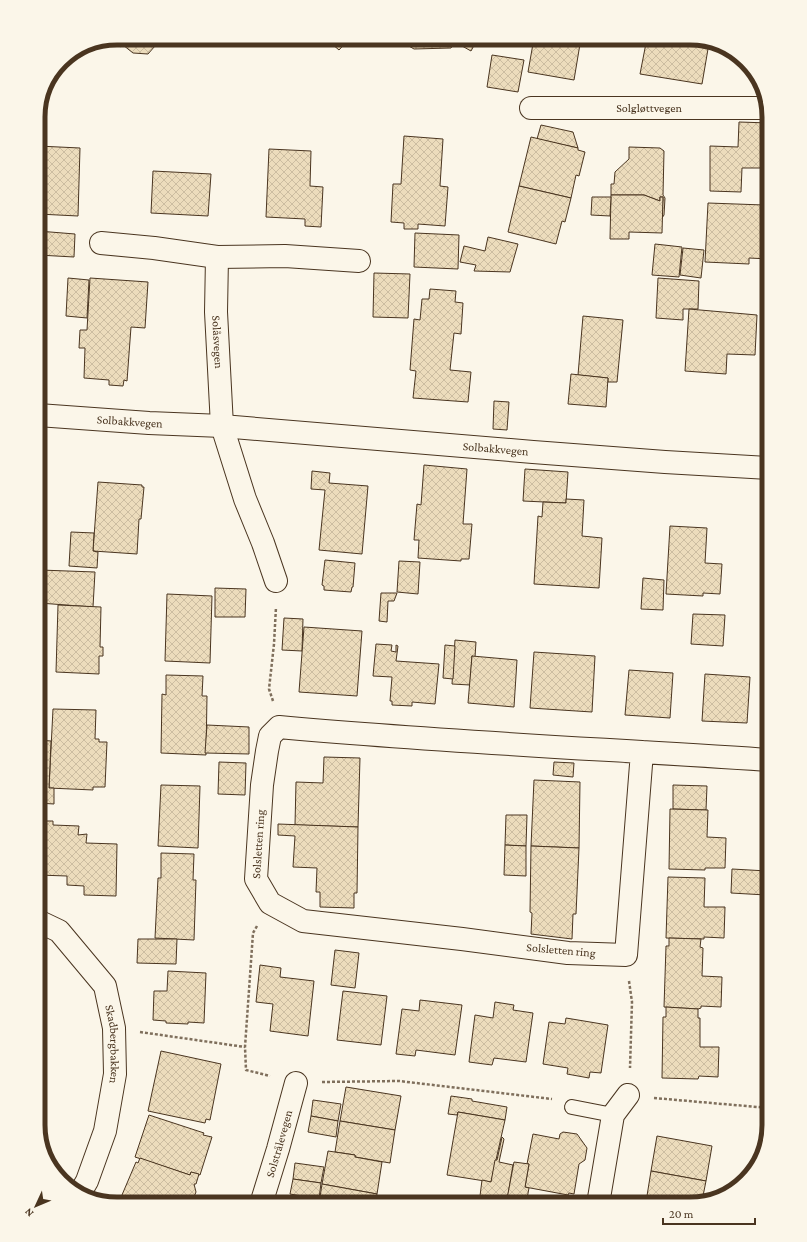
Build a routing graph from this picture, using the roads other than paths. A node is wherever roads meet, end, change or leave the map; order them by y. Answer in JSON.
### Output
{"nodes":[{"id":1,"x":531,"y":108,"type":"dead end"},
{"id":2,"x":761,"y":108,"type":"edge"},
{"id":3,"x":101,"y":243,"type":"dead end"},
{"id":4,"x":217,"y":258,"type":"junction"},
{"id":5,"x":359,"y":261,"type":"dead end"},
{"id":6,"x":45,"y":416,"type":"edge"},
{"id":7,"x":222,"y":426,"type":"junction"},
{"id":8,"x":762,"y":468,"type":"edge"},
{"id":9,"x":276,"y":581,"type":"road end"},
{"id":10,"x":642,"y":752,"type":"junction"},
{"id":11,"x":762,"y":760,"type":"edge"},
{"id":12,"x":45,"y":924,"type":"edge"},
{"id":13,"x":296,"y":1083,"type":"road end"},
{"id":14,"x":628,"y":1095,"type":"road end"},
{"id":15,"x":572,"y":1107,"type":"road end"},
{"id":16,"x":613,"y":1115,"type":"junction"},
{"id":17,"x":83,"y":1189,"type":"edge"},
{"id":18,"x":263,"y":1197,"type":"edge"},
{"id":19,"x":599,"y":1197,"type":"edge"}],
"edges":[{"from":1,"to":2,"type":"street","name":"Solgløttvegen"},
{"from":3,"to":4,"type":"street"},
{"from":4,"to":5,"type":"street"},
{"from":4,"to":7,"type":"street","name":"Solåsvegen"},
{"from":6,"to":7,"type":"street","name":"Solbakkvegen"},
{"from":7,"to":8,"type":"street","name":"Solbakkvegen"},
{"from":7,"to":9,"type":"street"},
{"from":10,"to":10,"type":"street","name":"Solsletten ring"},
{"from":10,"to":11,"type":"street"},
{"from":12,"to":17,"type":"street","name":"Skadbergbakken"},
{"from":13,"to":18,"type":"street","name":"Solstrålevegen"},
{"from":14,"to":16,"type":"street"},
{"from":15,"to":16,"type":"lane"},
{"from":16,"to":19,"type":"street"}]}
